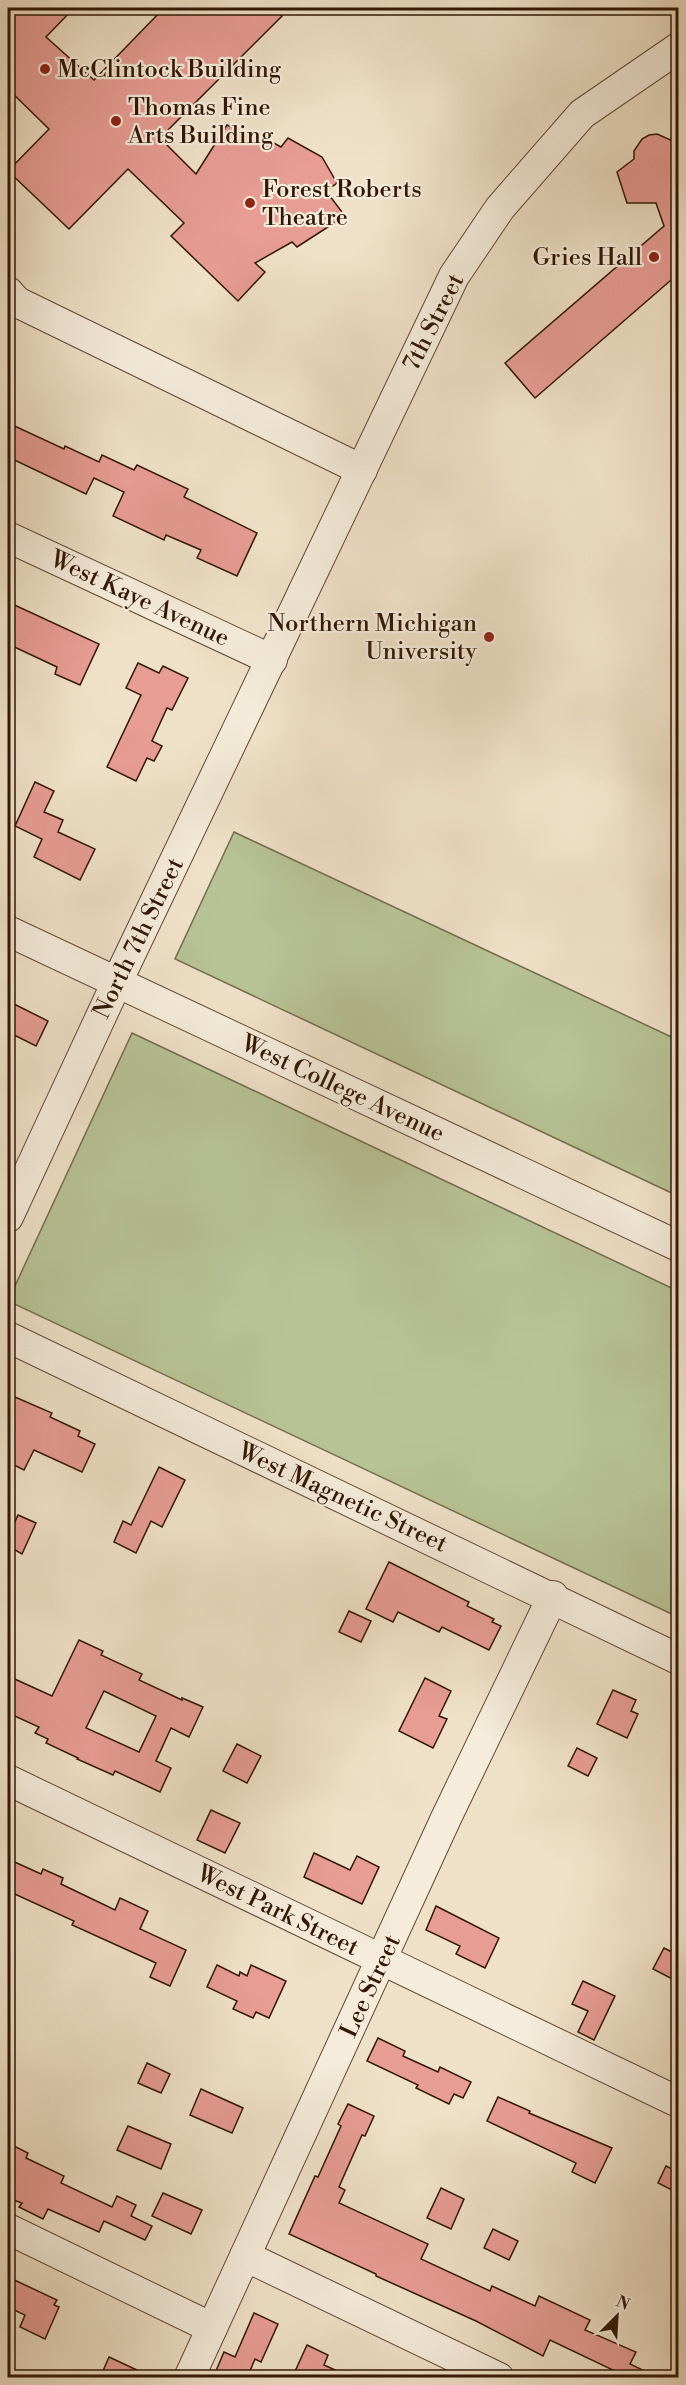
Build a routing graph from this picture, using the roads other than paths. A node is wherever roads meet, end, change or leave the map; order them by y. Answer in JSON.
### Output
{"nodes":[{"id":1,"x":678,"y":48,"type":"edge"},
{"id":2,"x":8,"y":292,"type":"edge"},
{"id":3,"x":362,"y":470,"type":"junction"},
{"id":4,"x":8,"y":537,"type":"edge"},
{"id":5,"x":272,"y":660,"type":"junction"},
{"id":6,"x":8,"y":931,"type":"edge"},
{"id":7,"x":117,"y":982,"type":"junction"},
{"id":8,"x":8,"y":1217,"type":"edge"},
{"id":9,"x":678,"y":1245,"type":"edge"},
{"id":10,"x":8,"y":1337,"type":"edge"},
{"id":11,"x":553,"y":1596,"type":"junction"},
{"id":12,"x":678,"y":1659,"type":"edge"},
{"id":13,"x":8,"y":1780,"type":"edge"},
{"id":14,"x":382,"y":1960,"type":"junction"},
{"id":15,"x":678,"y":2102,"type":"edge"},
{"id":16,"x":8,"y":2229,"type":"edge"},
{"id":17,"x":245,"y":2256,"type":"junction"},
{"id":18,"x":212,"y":2328,"type":"junction"},
{"id":19,"x":189,"y":2378,"type":"edge"},
{"id":20,"x":499,"y":2378,"type":"edge"}],
"edges":[{"from":1,"to":3,"type":"street","name":"7th Street"},
{"from":2,"to":3,"type":"street"},
{"from":3,"to":5,"type":"street","name":"7th Street"},
{"from":4,"to":5,"type":"street","name":"West Kaye Avenue"},
{"from":5,"to":7,"type":"street","name":"North 7th Street"},
{"from":6,"to":7,"type":"street","name":"West College Avenue"},
{"from":7,"to":8,"type":"street","name":"North 7th Street"},
{"from":7,"to":9,"type":"street","name":"West College Avenue"},
{"from":10,"to":11,"type":"street","name":"West Magnetic Street"},
{"from":11,"to":12,"type":"street","name":"West Magnetic Street"},
{"from":11,"to":14,"type":"street","name":"Lee Street"},
{"from":13,"to":14,"type":"street","name":"West Park Street"},
{"from":14,"to":15,"type":"street","name":"West Park Street"},
{"from":14,"to":17,"type":"street","name":"Lee Street"},
{"from":16,"to":18,"type":"street"},
{"from":17,"to":18,"type":"street","name":"Lee Street"},
{"from":17,"to":20,"type":"street"},
{"from":18,"to":19,"type":"street","name":"Lee Street"}]}
